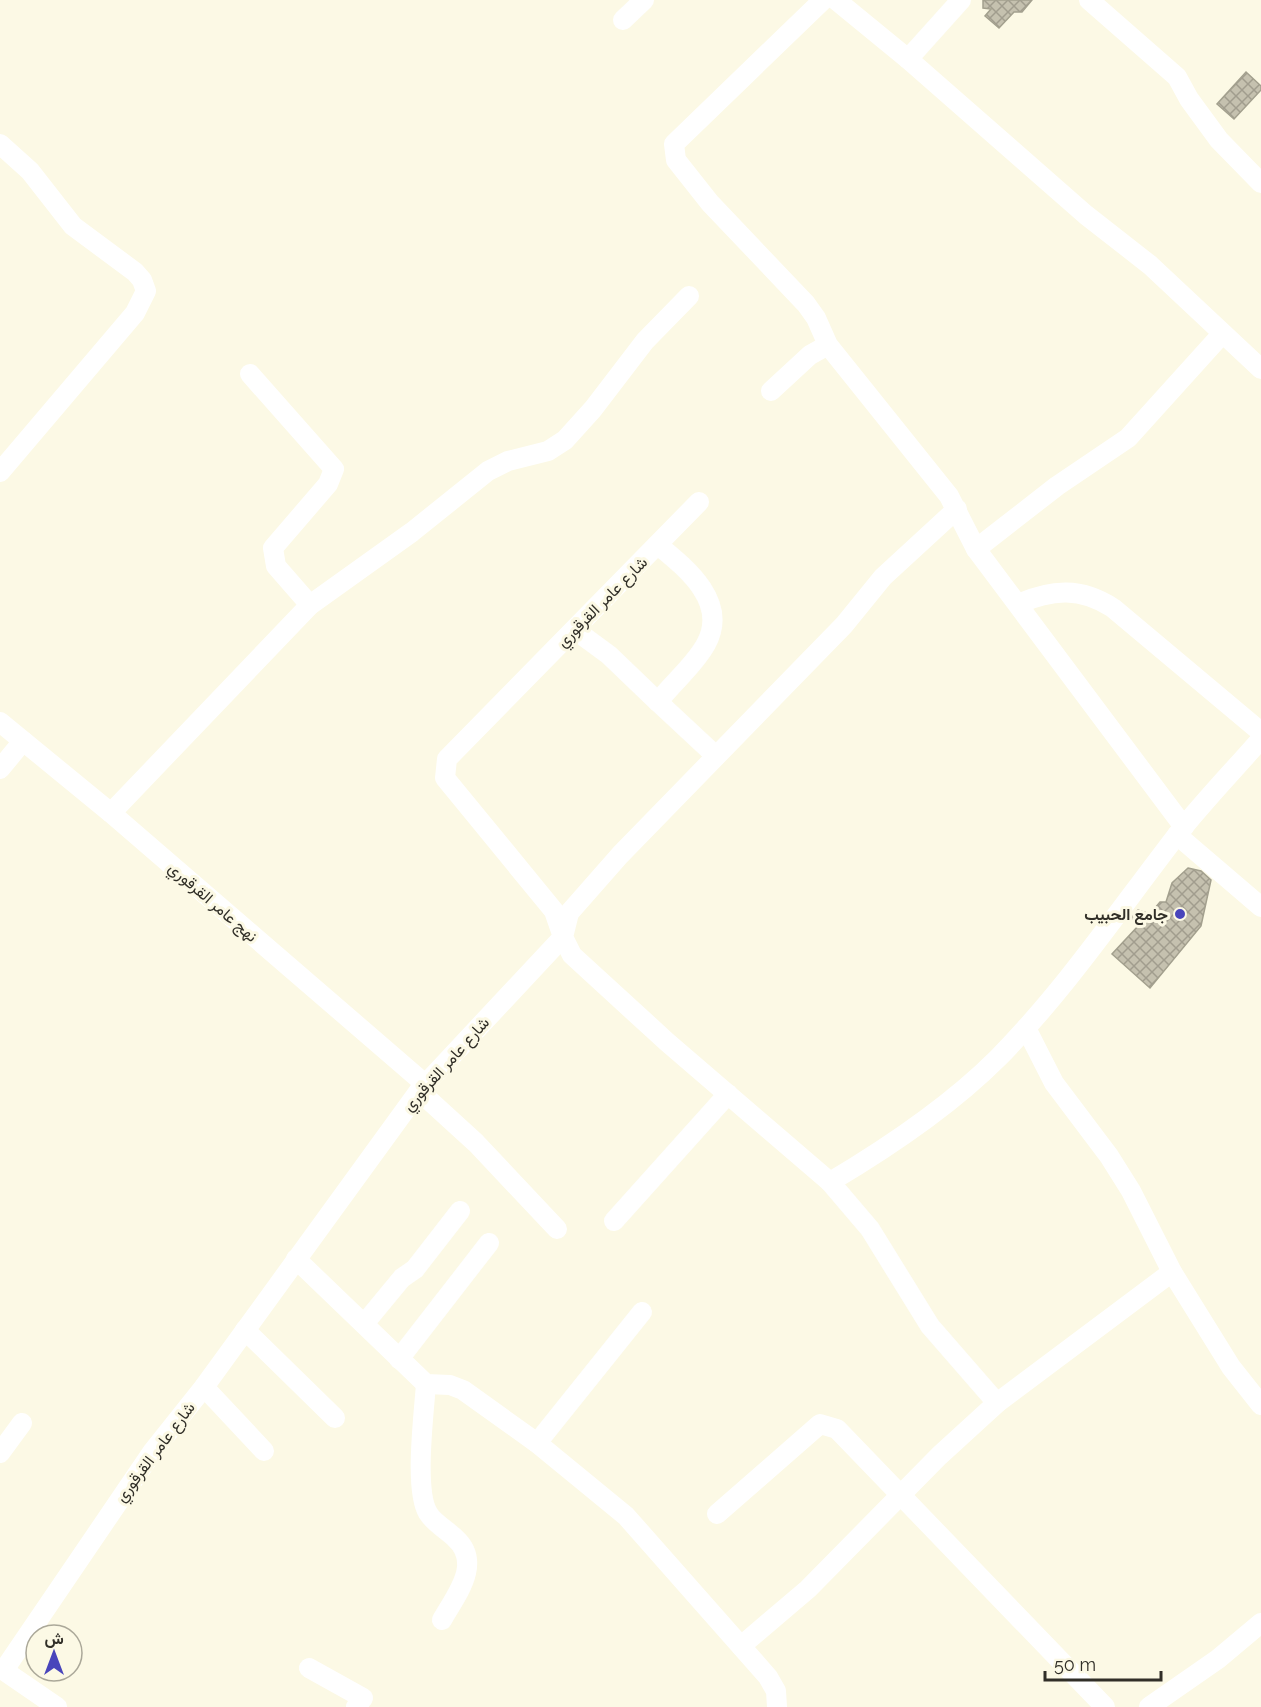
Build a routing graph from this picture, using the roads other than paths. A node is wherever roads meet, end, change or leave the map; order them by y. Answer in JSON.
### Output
{"nodes":[{"id":1,"x":644,"y":0,"type":"edge"},
{"id":2,"x":823,"y":0,"type":"edge"},
{"id":3,"x":836,"y":0,"type":"edge"},
{"id":4,"x":961,"y":0,"type":"edge"},
{"id":5,"x":1089,"y":0,"type":"edge"},
{"id":6,"x":623,"y":20,"type":"dead end"},
{"id":7,"x":908,"y":59,"type":"junction"},
{"id":8,"x":0,"y":144,"type":"edge"},
{"id":9,"x":1261,"y":183,"type":"edge"},
{"id":10,"x":689,"y":296,"type":"dead end"},
{"id":11,"x":1222,"y":334,"type":"junction"},
{"id":12,"x":828,"y":345,"type":"junction"},
{"id":13,"x":1261,"y":369,"type":"edge"},
{"id":14,"x":250,"y":374,"type":"dead end"},
{"id":15,"x":771,"y":391,"type":"dead end"},
{"id":16,"x":0,"y":472,"type":"edge"},
{"id":17,"x":699,"y":502,"type":"dead end"},
{"id":18,"x":957,"y":509,"type":"junction"},
{"id":19,"x":658,"y":545,"type":"junction"},
{"id":20,"x":976,"y":549,"type":"junction"},
{"id":21,"x":1018,"y":604,"type":"junction"},
{"id":22,"x":310,"y":605,"type":"junction"},
{"id":23,"x":574,"y":630,"type":"junction"},
{"id":24,"x":658,"y":702,"type":"junction"},
{"id":25,"x":0,"y":722,"type":"edge"},
{"id":26,"x":1261,"y":732,"type":"edge"},
{"id":27,"x":1261,"y":739,"type":"edge"},
{"id":28,"x":23,"y":741,"type":"junction"},
{"id":29,"x":716,"y":756,"type":"junction"},
{"id":30,"x":0,"y":769,"type":"edge"},
{"id":31,"x":111,"y":813,"type":"junction"},
{"id":32,"x":1181,"y":831,"type":"junction"},
{"id":33,"x":1261,"y":907,"type":"edge"},
{"id":34,"x":563,"y":937,"type":"junction"},
{"id":35,"x":1026,"y":1028,"type":"junction"},
{"id":36,"x":422,"y":1087,"type":"junction"},
{"id":37,"x":728,"y":1094,"type":"junction"},
{"id":38,"x":830,"y":1182,"type":"junction"},
{"id":39,"x":460,"y":1211,"type":"dead end"},
{"id":40,"x":614,"y":1221,"type":"dead end"},
{"id":41,"x":557,"y":1229,"type":"dead end"},
{"id":42,"x":489,"y":1243,"type":"dead end"},
{"id":43,"x":296,"y":1259,"type":"junction"},
{"id":44,"x":1172,"y":1272,"type":"junction"},
{"id":45,"x":642,"y":1311,"type":"dead end"},
{"id":46,"x":364,"y":1324,"type":"junction"},
{"id":47,"x":245,"y":1330,"type":"junction"},
{"id":48,"x":399,"y":1359,"type":"junction"},
{"id":49,"x":426,"y":1384,"type":"junction"},
{"id":50,"x":204,"y":1387,"type":"junction"},
{"id":51,"x":997,"y":1403,"type":"junction"},
{"id":52,"x":1261,"y":1405,"type":"edge"},
{"id":53,"x":335,"y":1418,"type":"dead end"},
{"id":54,"x":22,"y":1423,"type":"dead end"},
{"id":55,"x":537,"y":1443,"type":"junction"},
{"id":56,"x":264,"y":1451,"type":"dead end"},
{"id":57,"x":0,"y":1453,"type":"edge"},
{"id":58,"x":901,"y":1497,"type":"junction"},
{"id":59,"x":717,"y":1514,"type":"dead end"},
{"id":60,"x":442,"y":1620,"type":"dead end"},
{"id":61,"x":1261,"y":1623,"type":"edge"},
{"id":62,"x":741,"y":1646,"type":"junction"},
{"id":63,"x":309,"y":1668,"type":"dead end"},
{"id":64,"x":2,"y":1669,"type":"edge"},
{"id":65,"x":57,"y":1707,"type":"edge"},
{"id":66,"x":356,"y":1707,"type":"edge"},
{"id":67,"x":777,"y":1707,"type":"edge"},
{"id":68,"x":1105,"y":1707,"type":"edge"},
{"id":69,"x":1149,"y":1707,"type":"edge"}],
"edges":[{"from":1,"to":6,"type":"street"},
{"from":2,"to":12,"type":"street"},
{"from":3,"to":7,"type":"street"},
{"from":4,"to":7,"type":"street"},
{"from":5,"to":9,"type":"street"},
{"from":7,"to":11,"type":"street"},
{"from":8,"to":16,"type":"street"},
{"from":10,"to":22,"type":"street"},
{"from":11,"to":13,"type":"street"},
{"from":11,"to":20,"type":"street"},
{"from":12,"to":15,"type":"street"},
{"from":12,"to":18,"type":"street"},
{"from":14,"to":22,"type":"street"},
{"from":17,"to":19,"type":"street","name":"شارع عامر القرقوري"},
{"from":18,"to":20,"type":"street"},
{"from":18,"to":29,"type":"street"},
{"from":19,"to":23,"type":"street","name":"شارع عامر القرقوري"},
{"from":19,"to":24,"type":"street"},
{"from":20,"to":21,"type":"street"},
{"from":21,"to":26,"type":"street"},
{"from":21,"to":32,"type":"street"},
{"from":22,"to":31,"type":"street"},
{"from":23,"to":24,"type":"street"},
{"from":23,"to":34,"type":"street","name":"شارع عامر القرقوري"},
{"from":24,"to":29,"type":"street"},
{"from":25,"to":28,"type":"street","name":"نهج عامر القرقوري"},
{"from":27,"to":32,"type":"street"},
{"from":28,"to":30,"type":"street"},
{"from":28,"to":31,"type":"street","name":"نهج عامر القرقوري"},
{"from":29,"to":34,"type":"street"},
{"from":31,"to":36,"type":"street","name":"نهج عامر القرقوري"},
{"from":32,"to":33,"type":"street"},
{"from":32,"to":35,"type":"street"},
{"from":34,"to":36,"type":"street","name":"شارع عامر القرقوري"},
{"from":34,"to":37,"type":"street"},
{"from":35,"to":38,"type":"street"},
{"from":35,"to":44,"type":"street"},
{"from":36,"to":41,"type":"street","name":"نهج عامر القرقوري"},
{"from":36,"to":43,"type":"street","name":"شارع عامر القرقوري"},
{"from":37,"to":38,"type":"street"},
{"from":37,"to":40,"type":"street"},
{"from":38,"to":51,"type":"street"},
{"from":39,"to":46,"type":"street"},
{"from":42,"to":48,"type":"street"},
{"from":43,"to":46,"type":"street"},
{"from":43,"to":47,"type":"street","name":"شارع عامر القرقوري"},
{"from":44,"to":51,"type":"street"},
{"from":44,"to":52,"type":"street"},
{"from":45,"to":55,"type":"street"},
{"from":46,"to":48,"type":"street"},
{"from":47,"to":50,"type":"street","name":"شارع عامر القرقوري"},
{"from":47,"to":53,"type":"street"},
{"from":48,"to":49,"type":"street"},
{"from":49,"to":55,"type":"street"},
{"from":49,"to":60,"type":"street"},
{"from":50,"to":56,"type":"street"},
{"from":50,"to":64,"type":"street","name":"شارع عامر القرقوري"},
{"from":51,"to":58,"type":"street"},
{"from":54,"to":57,"type":"street"},
{"from":55,"to":62,"type":"street"},
{"from":58,"to":59,"type":"street"},
{"from":58,"to":62,"type":"street"},
{"from":58,"to":68,"type":"street"},
{"from":61,"to":69,"type":"street"},
{"from":62,"to":67,"type":"street"},
{"from":63,"to":66,"type":"street"},
{"from":64,"to":65,"type":"street"}]}
